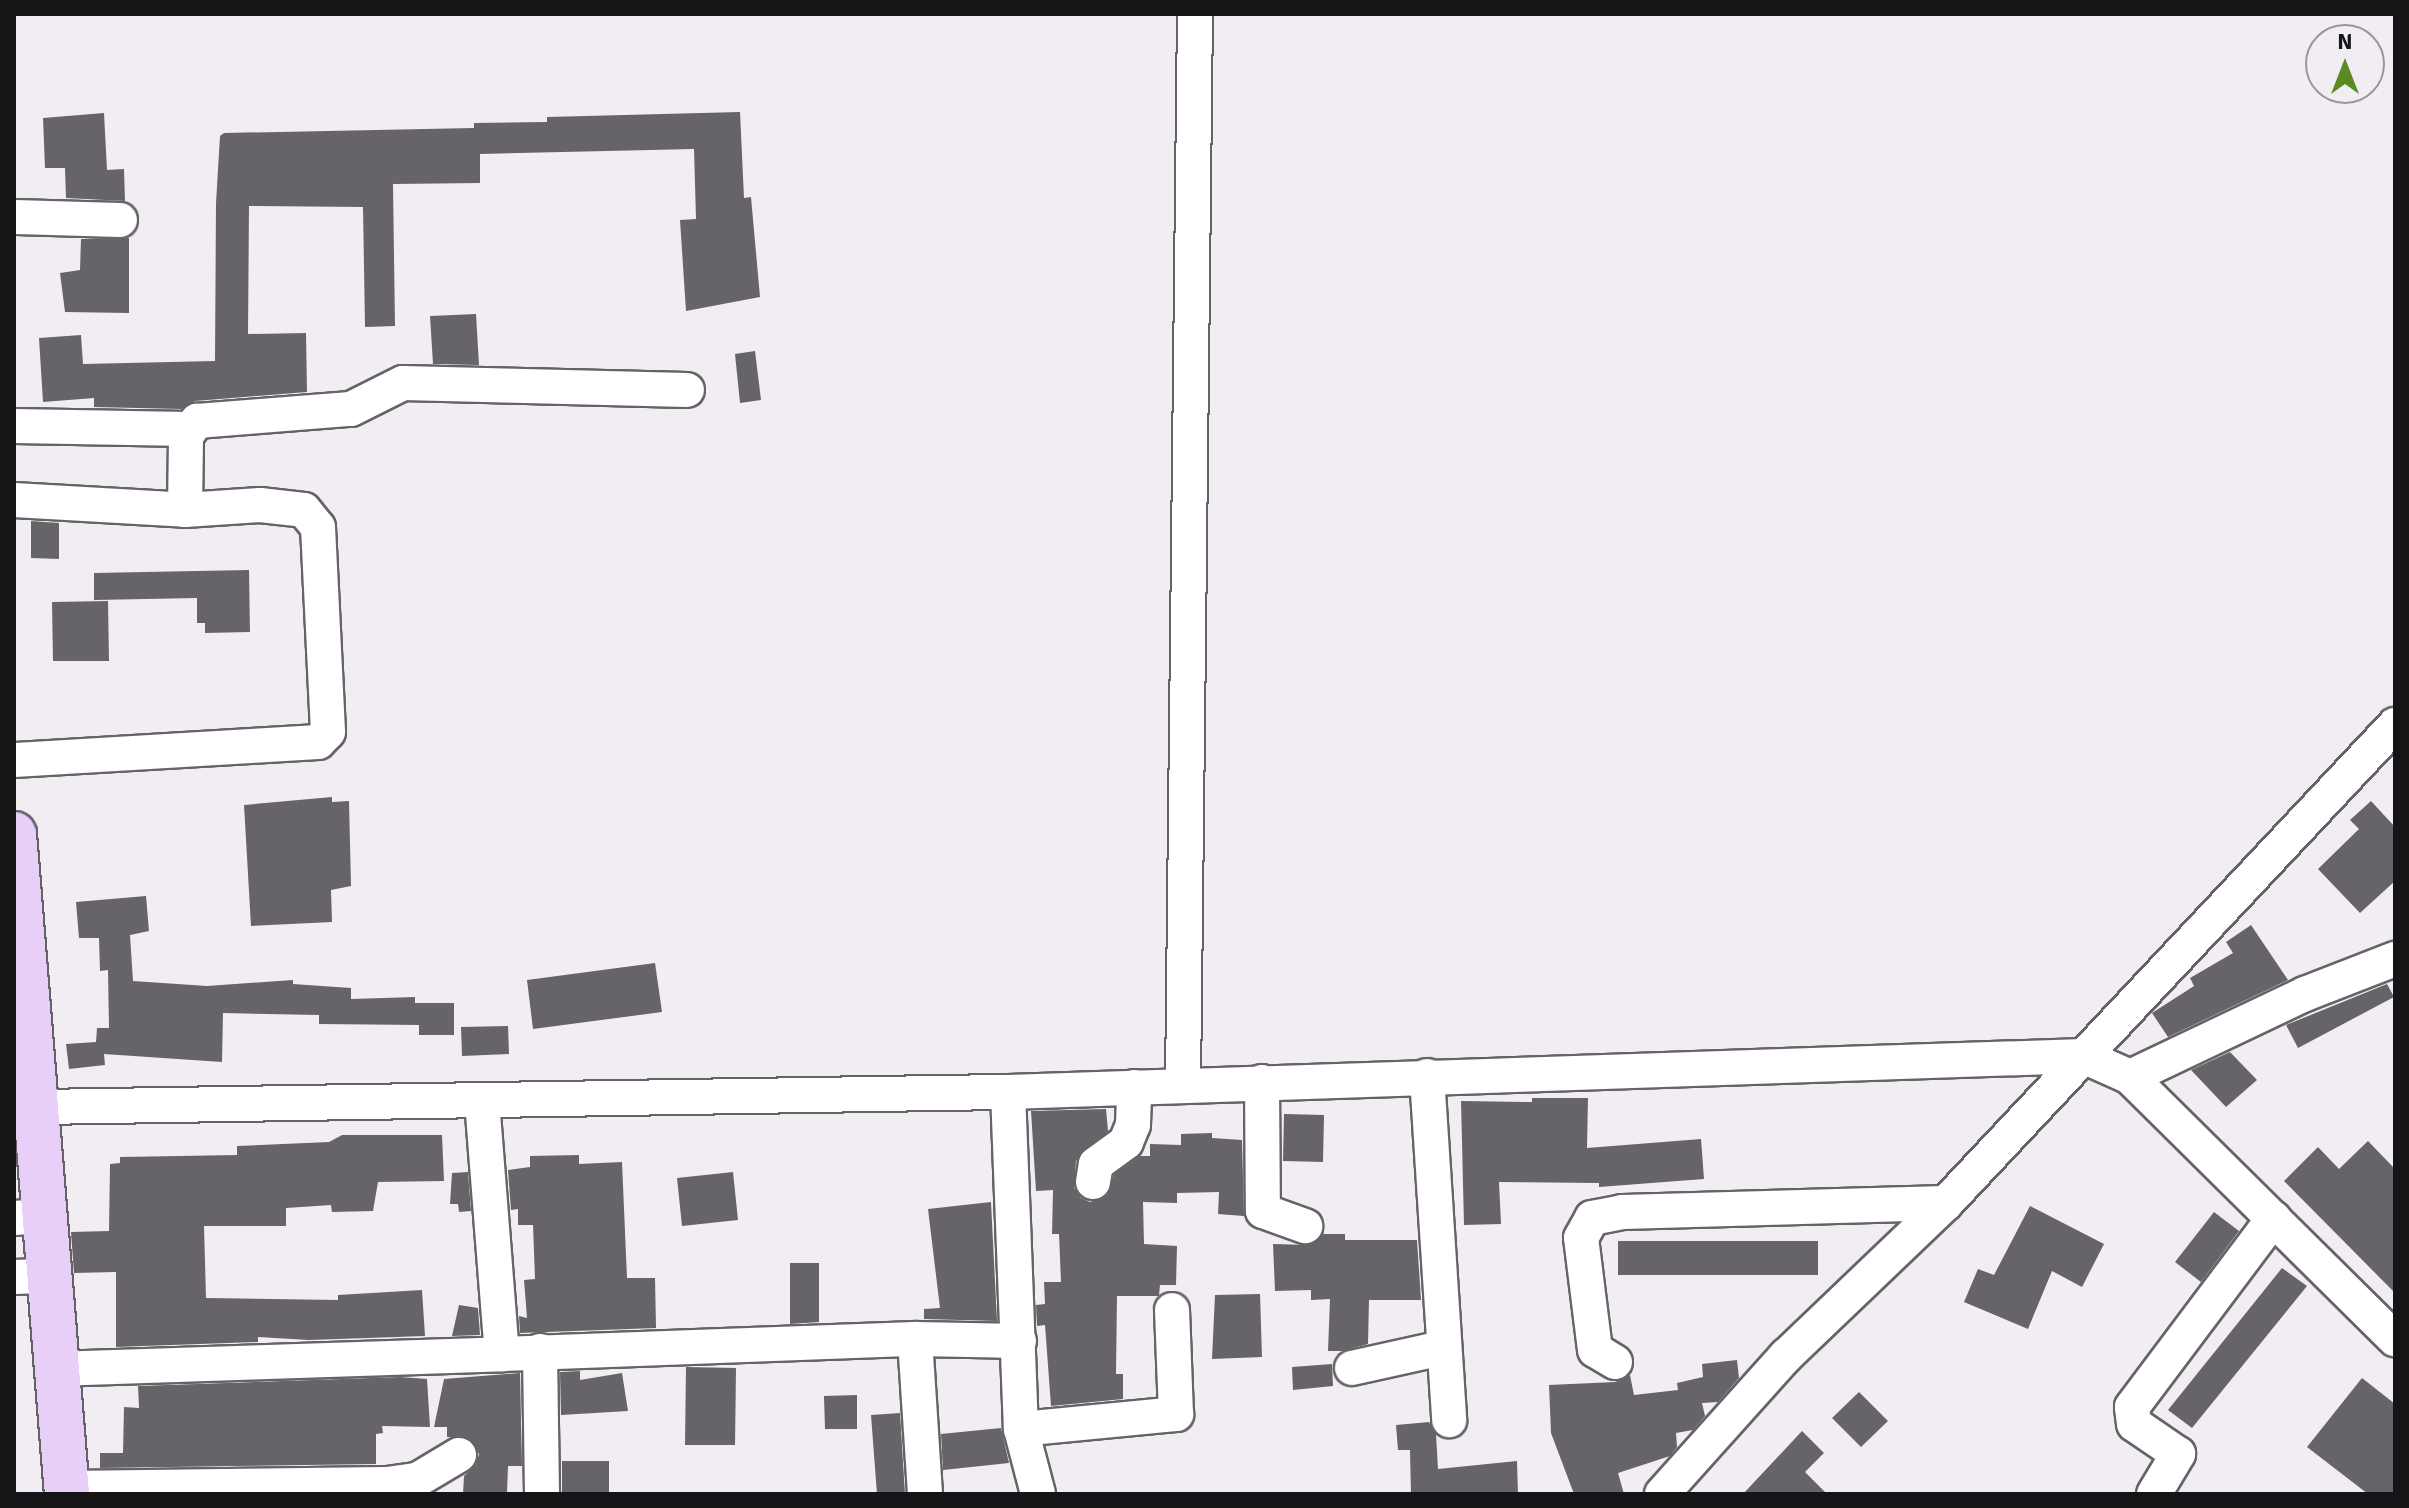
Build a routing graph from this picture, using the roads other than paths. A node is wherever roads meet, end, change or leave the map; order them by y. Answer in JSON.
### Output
{"nodes":[{"id":1,"x":1195,"y":14,"type":"edge"},
{"id":2,"x":14,"y":217,"type":"edge"},
{"id":3,"x":120,"y":220,"type":"dead end"},
{"id":4,"x":687,"y":390,"type":"dead end"},
{"id":5,"x":14,"y":426,"type":"edge"},
{"id":6,"x":188,"y":429,"type":"junction"},
{"id":7,"x":14,"y":500,"type":"edge"},
{"id":8,"x":185,"y":510,"type":"junction"},
{"id":9,"x":2395,"y":725,"type":"edge"},
{"id":10,"x":14,"y":760,"type":"edge"},
{"id":11,"x":14,"y":834,"type":"edge"},
{"id":12,"x":2395,"y":959,"type":"edge"},
{"id":13,"x":2083,"y":1056,"type":"junction"},
{"id":14,"x":1427,"y":1076,"type":"junction"},
{"id":15,"x":2130,"y":1077,"type":"junction"},
{"id":16,"x":1262,"y":1082,"type":"junction"},
{"id":17,"x":1183,"y":1085,"type":"junction"},
{"id":18,"x":1134,"y":1087,"type":"junction"},
{"id":19,"x":1008,"y":1092,"type":"junction"},
{"id":20,"x":482,"y":1101,"type":"junction"},
{"id":21,"x":38,"y":1107,"type":"junction"},
{"id":22,"x":1093,"y":1182,"type":"dead end"},
{"id":23,"x":1946,"y":1203,"type":"junction"},
{"id":24,"x":29,"y":1217,"type":"edge"},
{"id":25,"x":2274,"y":1218,"type":"junction"},
{"id":26,"x":1305,"y":1226,"type":"dead end"},
{"id":27,"x":32,"y":1276,"type":"edge"},
{"id":28,"x":1172,"y":1310,"type":"dead end"},
{"id":29,"x":915,"y":1339,"type":"junction"},
{"id":30,"x":2395,"y":1339,"type":"edge"},
{"id":31,"x":1019,"y":1341,"type":"junction"},
{"id":32,"x":1442,"y":1348,"type":"junction"},
{"id":33,"x":540,"y":1351,"type":"junction"},
{"id":34,"x":502,"y":1354,"type":"junction"},
{"id":35,"x":1615,"y":1362,"type":"dead end"},
{"id":36,"x":1352,"y":1368,"type":"dead end"},
{"id":37,"x":56,"y":1369,"type":"junction"},
{"id":38,"x":1449,"y":1420,"type":"dead end"},
{"id":39,"x":1021,"y":1429,"type":"junction"},
{"id":40,"x":459,"y":1455,"type":"dead end"},
{"id":41,"x":66,"y":1491,"type":"edge"},
{"id":42,"x":542,"y":1494,"type":"edge"},
{"id":43,"x":925,"y":1494,"type":"edge"},
{"id":44,"x":1038,"y":1494,"type":"edge"},
{"id":45,"x":1662,"y":1494,"type":"edge"},
{"id":46,"x":2154,"y":1494,"type":"edge"}],
"edges":[{"from":1,"to":17,"type":"street"},
{"from":2,"to":3,"type":"street"},
{"from":4,"to":6,"type":"street"},
{"from":5,"to":6,"type":"street"},
{"from":6,"to":8,"type":"street"},
{"from":7,"to":8,"type":"street"},
{"from":8,"to":10,"type":"street"},
{"from":9,"to":13,"type":"street"},
{"from":11,"to":21,"type":"main road"},
{"from":12,"to":15,"type":"street"},
{"from":13,"to":14,"type":"street"},
{"from":13,"to":15,"type":"street"},
{"from":13,"to":23,"type":"street"},
{"from":14,"to":16,"type":"street"},
{"from":14,"to":32,"type":"street"},
{"from":15,"to":25,"type":"street"},
{"from":16,"to":17,"type":"street"},
{"from":16,"to":26,"type":"street"},
{"from":17,"to":18,"type":"street"},
{"from":18,"to":19,"type":"street"},
{"from":18,"to":22,"type":"street"},
{"from":19,"to":20,"type":"street"},
{"from":19,"to":31,"type":"street"},
{"from":20,"to":21,"type":"street"},
{"from":20,"to":34,"type":"street"},
{"from":21,"to":24,"type":"main road"},
{"from":23,"to":35,"type":"street"},
{"from":23,"to":45,"type":"street"},
{"from":24,"to":27,"type":"main road"},
{"from":25,"to":30,"type":"street"},
{"from":25,"to":46,"type":"street"},
{"from":27,"to":37,"type":"main road"},
{"from":28,"to":39,"type":"street"},
{"from":29,"to":31,"type":"street"},
{"from":29,"to":33,"type":"street"},
{"from":29,"to":43,"type":"street"},
{"from":31,"to":39,"type":"street"},
{"from":32,"to":36,"type":"street"},
{"from":32,"to":38,"type":"street"},
{"from":33,"to":34,"type":"street"},
{"from":33,"to":42,"type":"street"},
{"from":34,"to":37,"type":"street"},
{"from":37,"to":41,"type":"main road"},
{"from":39,"to":44,"type":"street"},
{"from":40,"to":41,"type":"street"}]}
